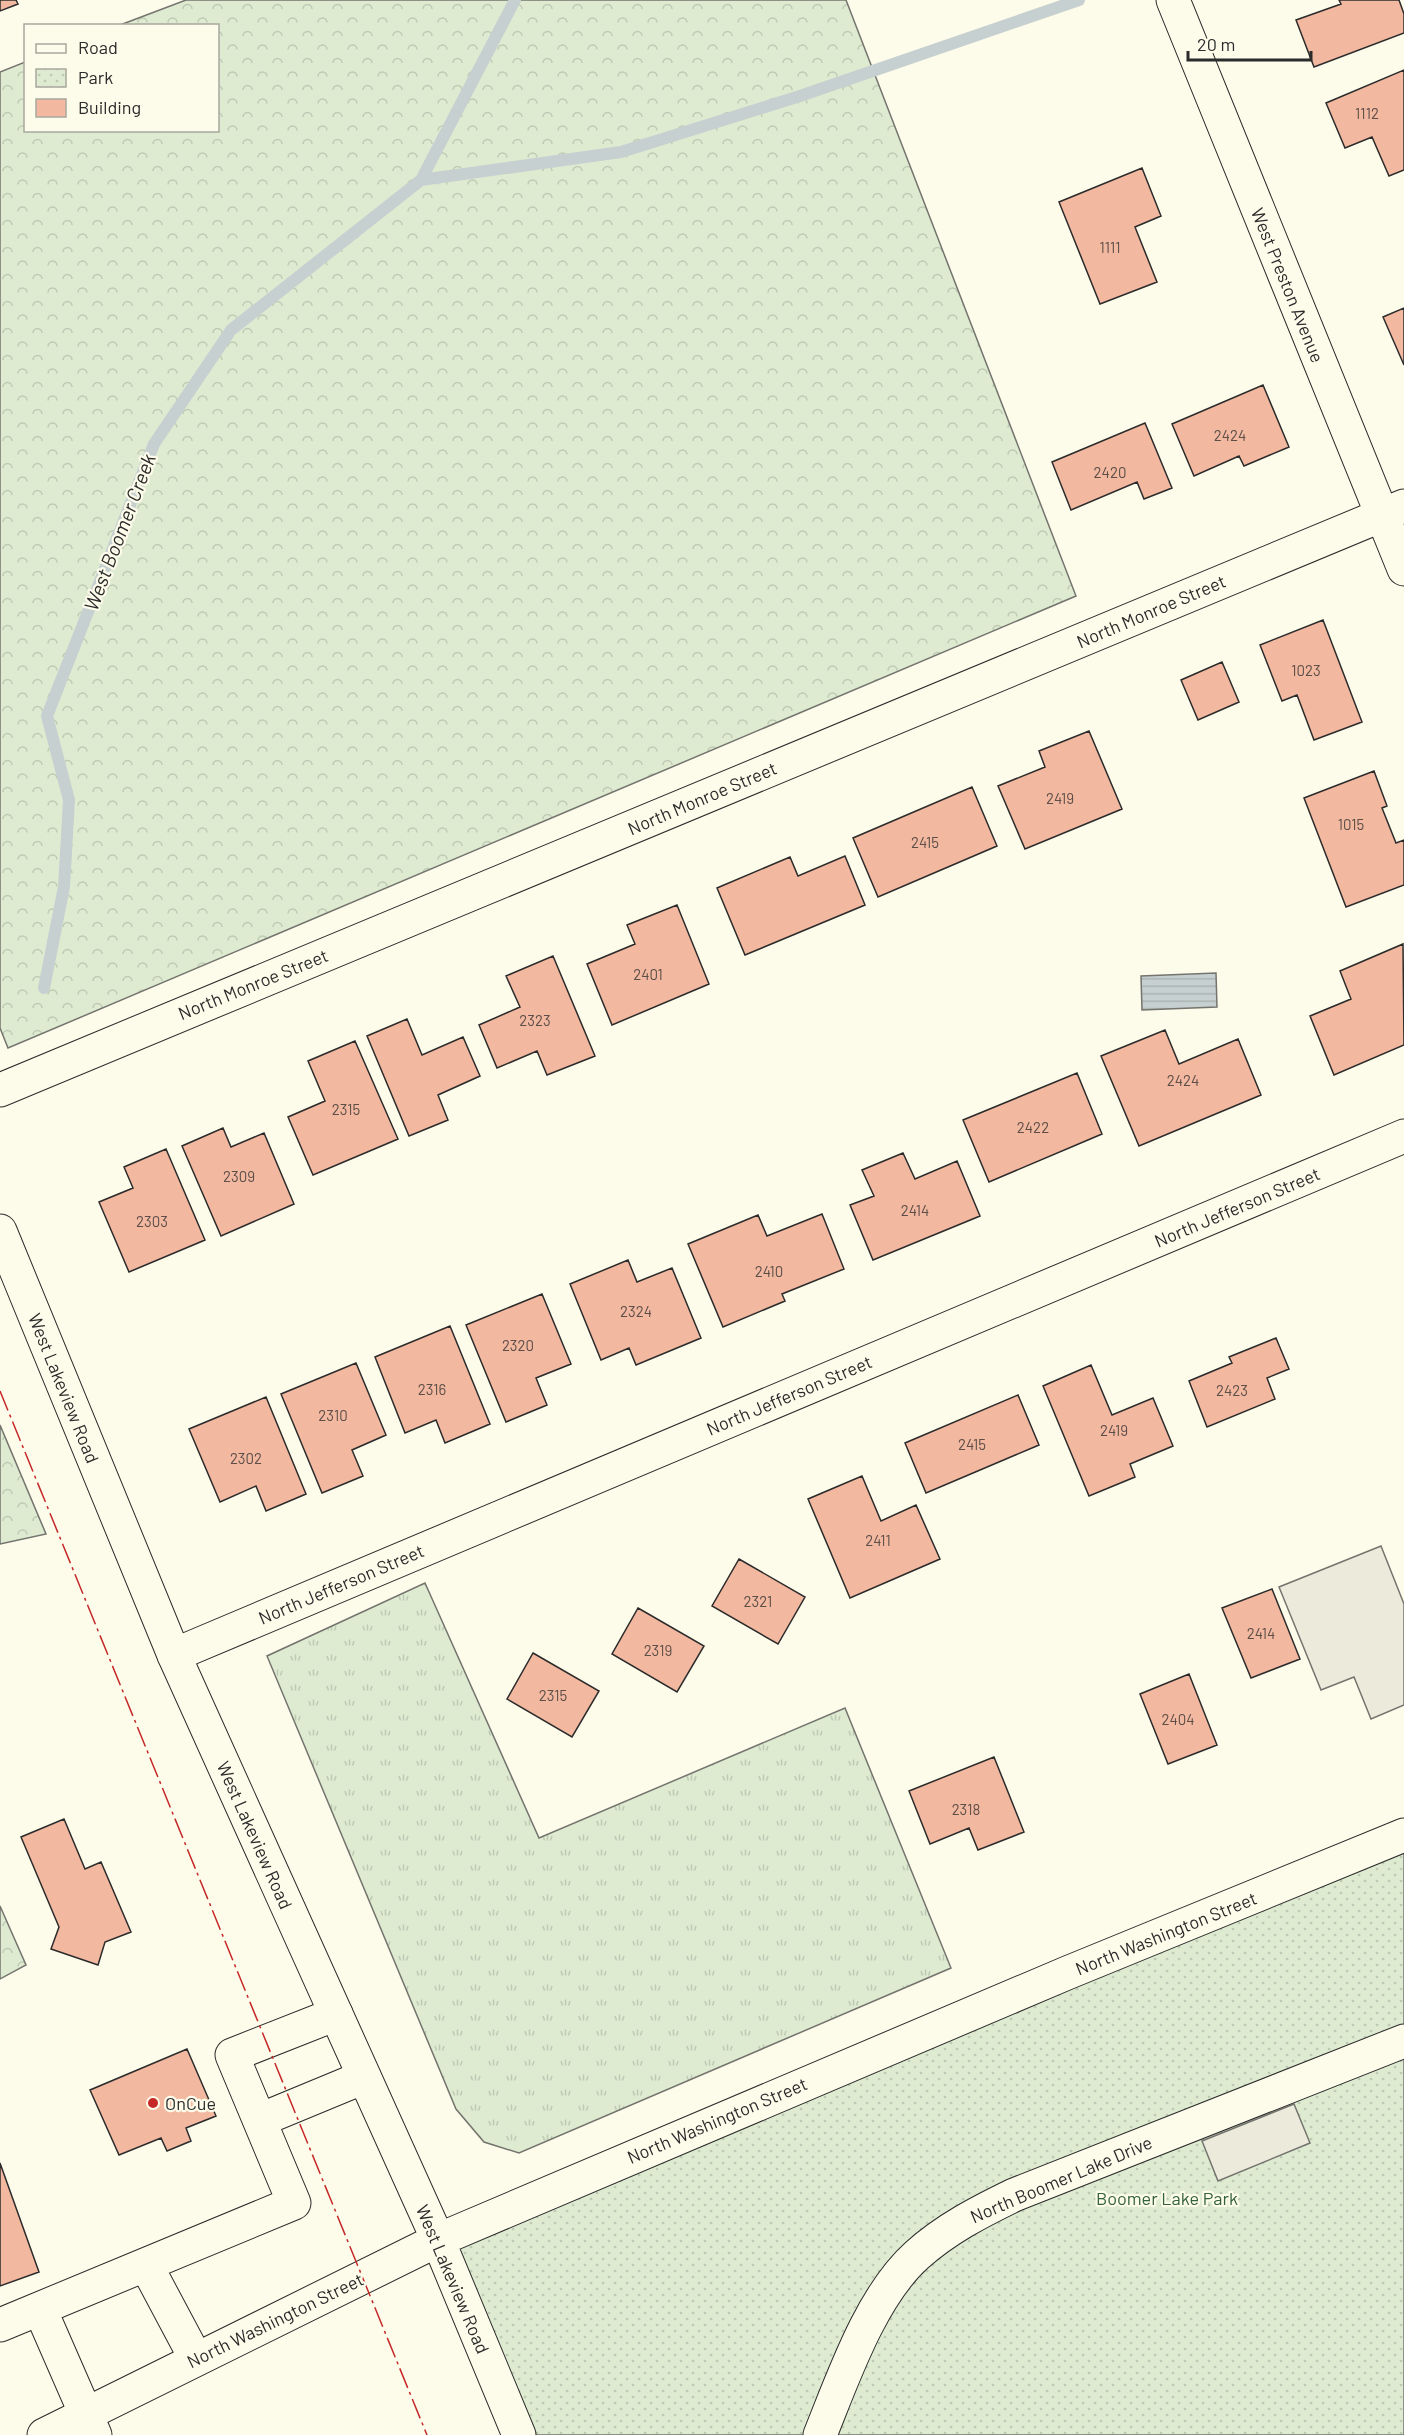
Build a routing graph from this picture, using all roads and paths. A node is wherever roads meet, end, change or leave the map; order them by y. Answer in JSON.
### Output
{"nodes":[{"id":1,"x":1173,"y":0,"type":"edge"},
{"id":2,"x":1393,"y":510,"type":"edge"},
{"id":3,"x":1404,"y":569,"type":"edge"},
{"id":4,"x":0,"y":1090,"type":"edge"},
{"id":5,"x":1404,"y":1136,"type":"edge"},
{"id":6,"x":0,"y":1231,"type":"edge"},
{"id":7,"x":174,"y":1655,"type":"junction"},
{"id":8,"x":1404,"y":1835,"type":"edge"},
{"id":9,"x":336,"y":2014,"type":"junction"},
{"id":10,"x":1404,"y":2041,"type":"edge"},
{"id":11,"x":364,"y":2077,"type":"junction"},
{"id":12,"x":260,"y":2120,"type":"junction"},
{"id":13,"x":438,"y":2240,"type":"junction"},
{"id":14,"x":146,"y":2265,"type":"junction"},
{"id":15,"x":40,"y":2309,"type":"junction"},
{"id":16,"x":0,"y":2325,"type":"edge"},
{"id":17,"x":196,"y":2359,"type":"junction"},
{"id":18,"x":90,"y":2424,"type":"edge"},
{"id":19,"x":44,"y":2435,"type":"edge"},
{"id":20,"x":519,"y":2435,"type":"edge"},
{"id":21,"x":820,"y":2435,"type":"edge"}],
"edges":[{"from":1,"to":2,"type":"street","name":"West Preston Avenue"},
{"from":2,"to":3,"type":"street","name":"West Preston Avenue"},
{"from":2,"to":4,"type":"street","name":"North Monroe Street"},
{"from":5,"to":7,"type":"street","name":"North Jefferson Street"},
{"from":6,"to":7,"type":"street","name":"West Lakeview Road"},
{"from":7,"to":9,"type":"street","name":"West Lakeview Road"},
{"from":8,"to":13,"type":"street","name":"North Washington Street"},
{"from":9,"to":11,"type":"street","name":"West Lakeview Road"},
{"from":9,"to":12,"type":"street"},
{"from":10,"to":21,"type":"street","name":"North Boomer Lake Drive"},
{"from":11,"to":12,"type":"street"},
{"from":11,"to":13,"type":"street","name":"West Lakeview Road"},
{"from":12,"to":14,"type":"street"},
{"from":13,"to":17,"type":"street","name":"North Washington Street"},
{"from":13,"to":20,"type":"street","name":"West Lakeview Road"},
{"from":14,"to":15,"type":"street"},
{"from":14,"to":17,"type":"street"},
{"from":15,"to":16,"type":"street"},
{"from":15,"to":18,"type":"street"},
{"from":17,"to":18,"type":"street","name":"North Washington Street"},
{"from":18,"to":19,"type":"street","name":"North Washington Street"}]}
